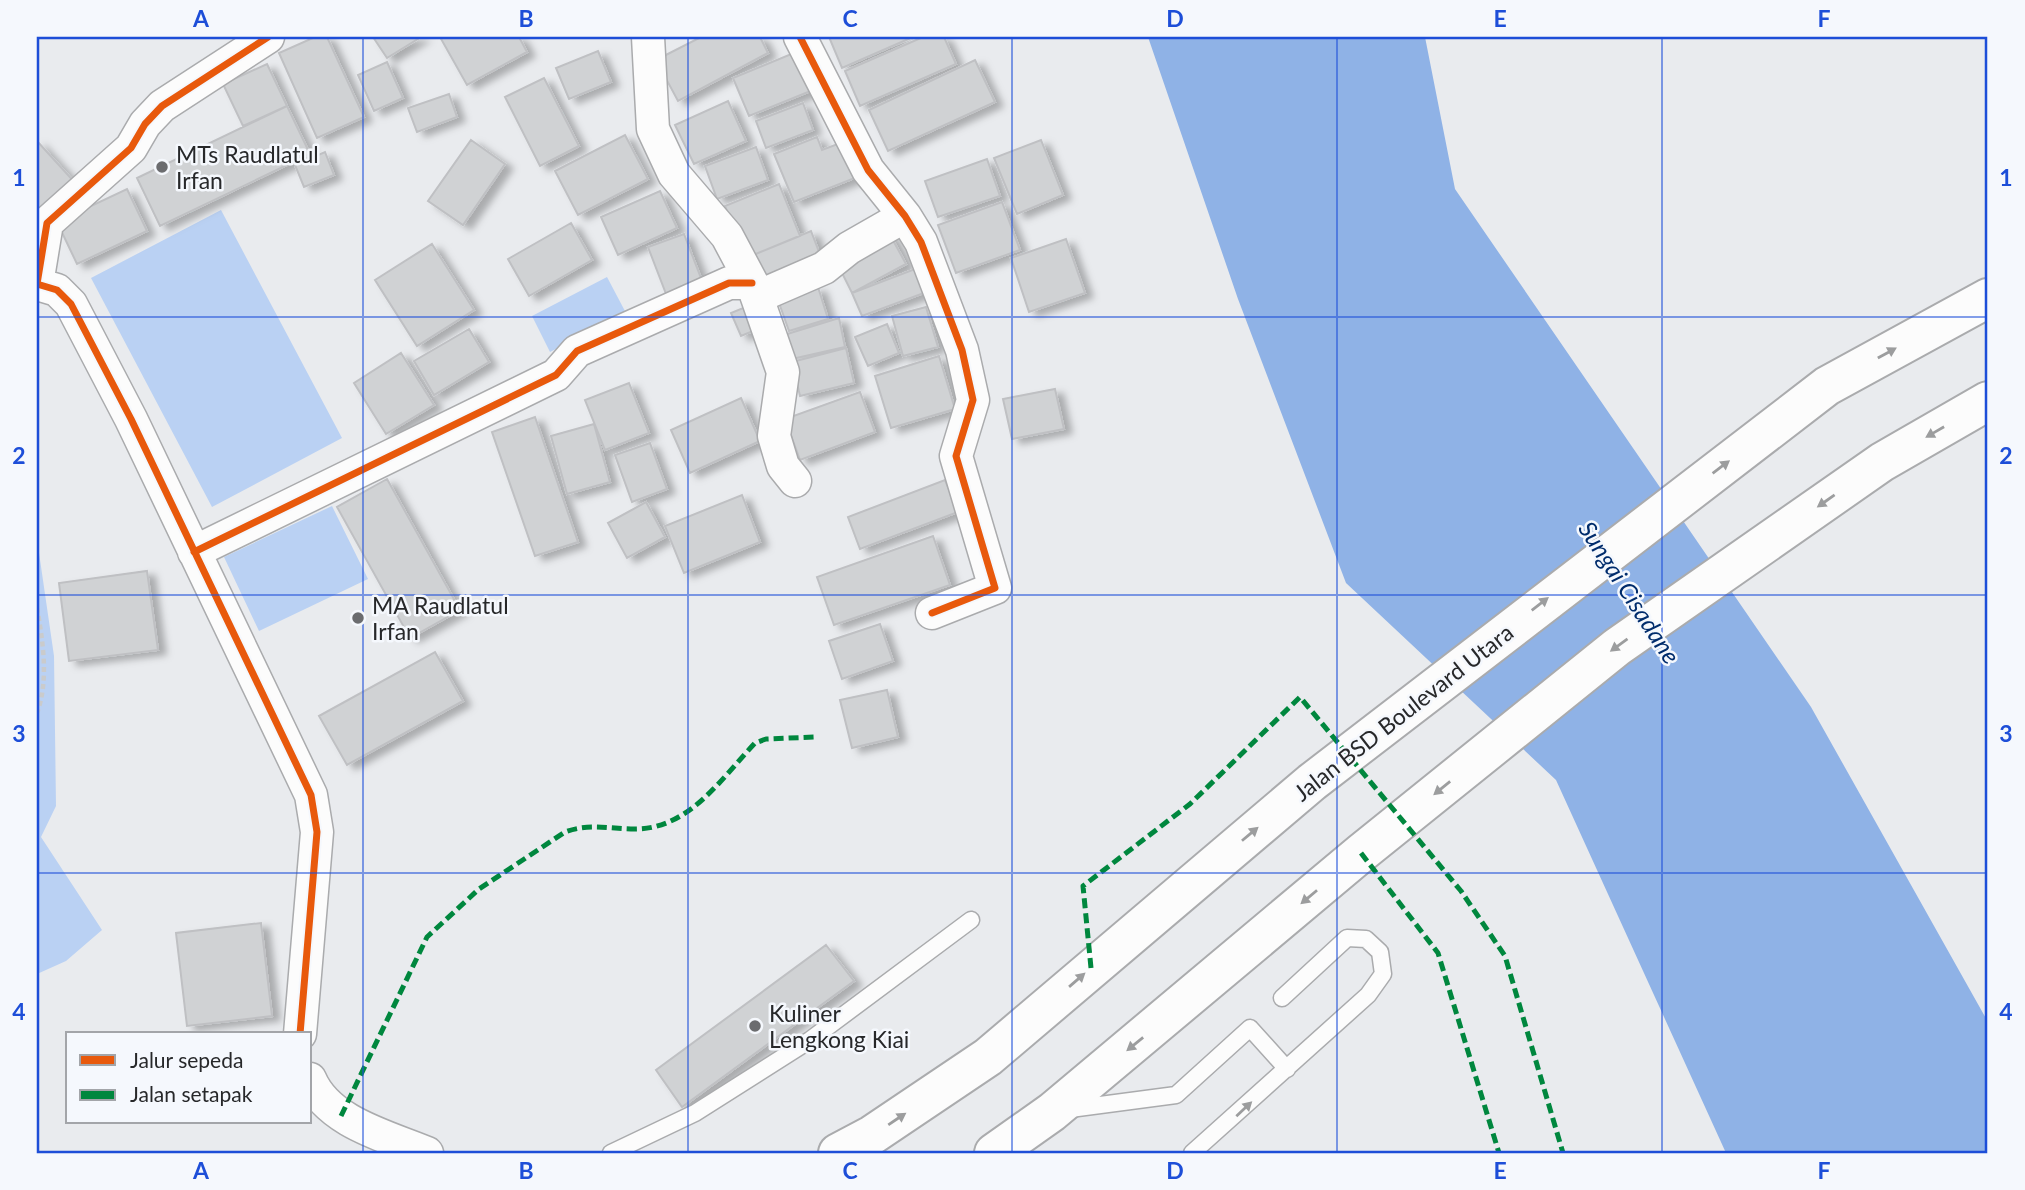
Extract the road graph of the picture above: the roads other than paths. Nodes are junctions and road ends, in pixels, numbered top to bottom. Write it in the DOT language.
graph roads {
  1 [pos="268,37"];
  2 [pos="648,37"];
  3 [pos="800,37"];
  4 [pos="905,216"];
  5 [pos="754,290"];
  6 [pos="1988,298"];
  7 [pos="1988,401"];
  8 [pos="795,481"];
  9 [pos="194,552"];
  10 [pos="932,613"];
  11 [pos="971,920"];
  12 [pos="1282,998"];
  13 [pos="300,1032"];
  14 [pos="1287,1069"];
  15 [pos="312,1084"];
  16 [pos="1052,1112"];
  17 [pos="427,1153"];
  18 [pos="611,1153"];
  19 [pos="838,1153"];
  20 [pos="994,1153"];
  21 [pos="1192,1153"];
  1 -- 9 [label="street"];
  2 -- 5 [label="street"];
  3 -- 4 [label="street"];
  4 -- 5 [label="street"];
  4 -- 10 [label="street"];
  5 -- 8 [label="street"];
  5 -- 9 [label="street"];
  19 -- 6 [label="main road, Jalan BSD Boulevard Utara, one-way"];
  7 -- 16 [label="main road, one-way"];
  9 -- 13 [label="street"];
  11 -- 18 [label="lane"];
  12 -- 14 [label="lane"];
  14 -- 16 [label="lane"];
  21 -- 14 [label="lane, one-way"];
  15 -- 17 [label="street"];
  16 -- 20 [label="main road"];
}
